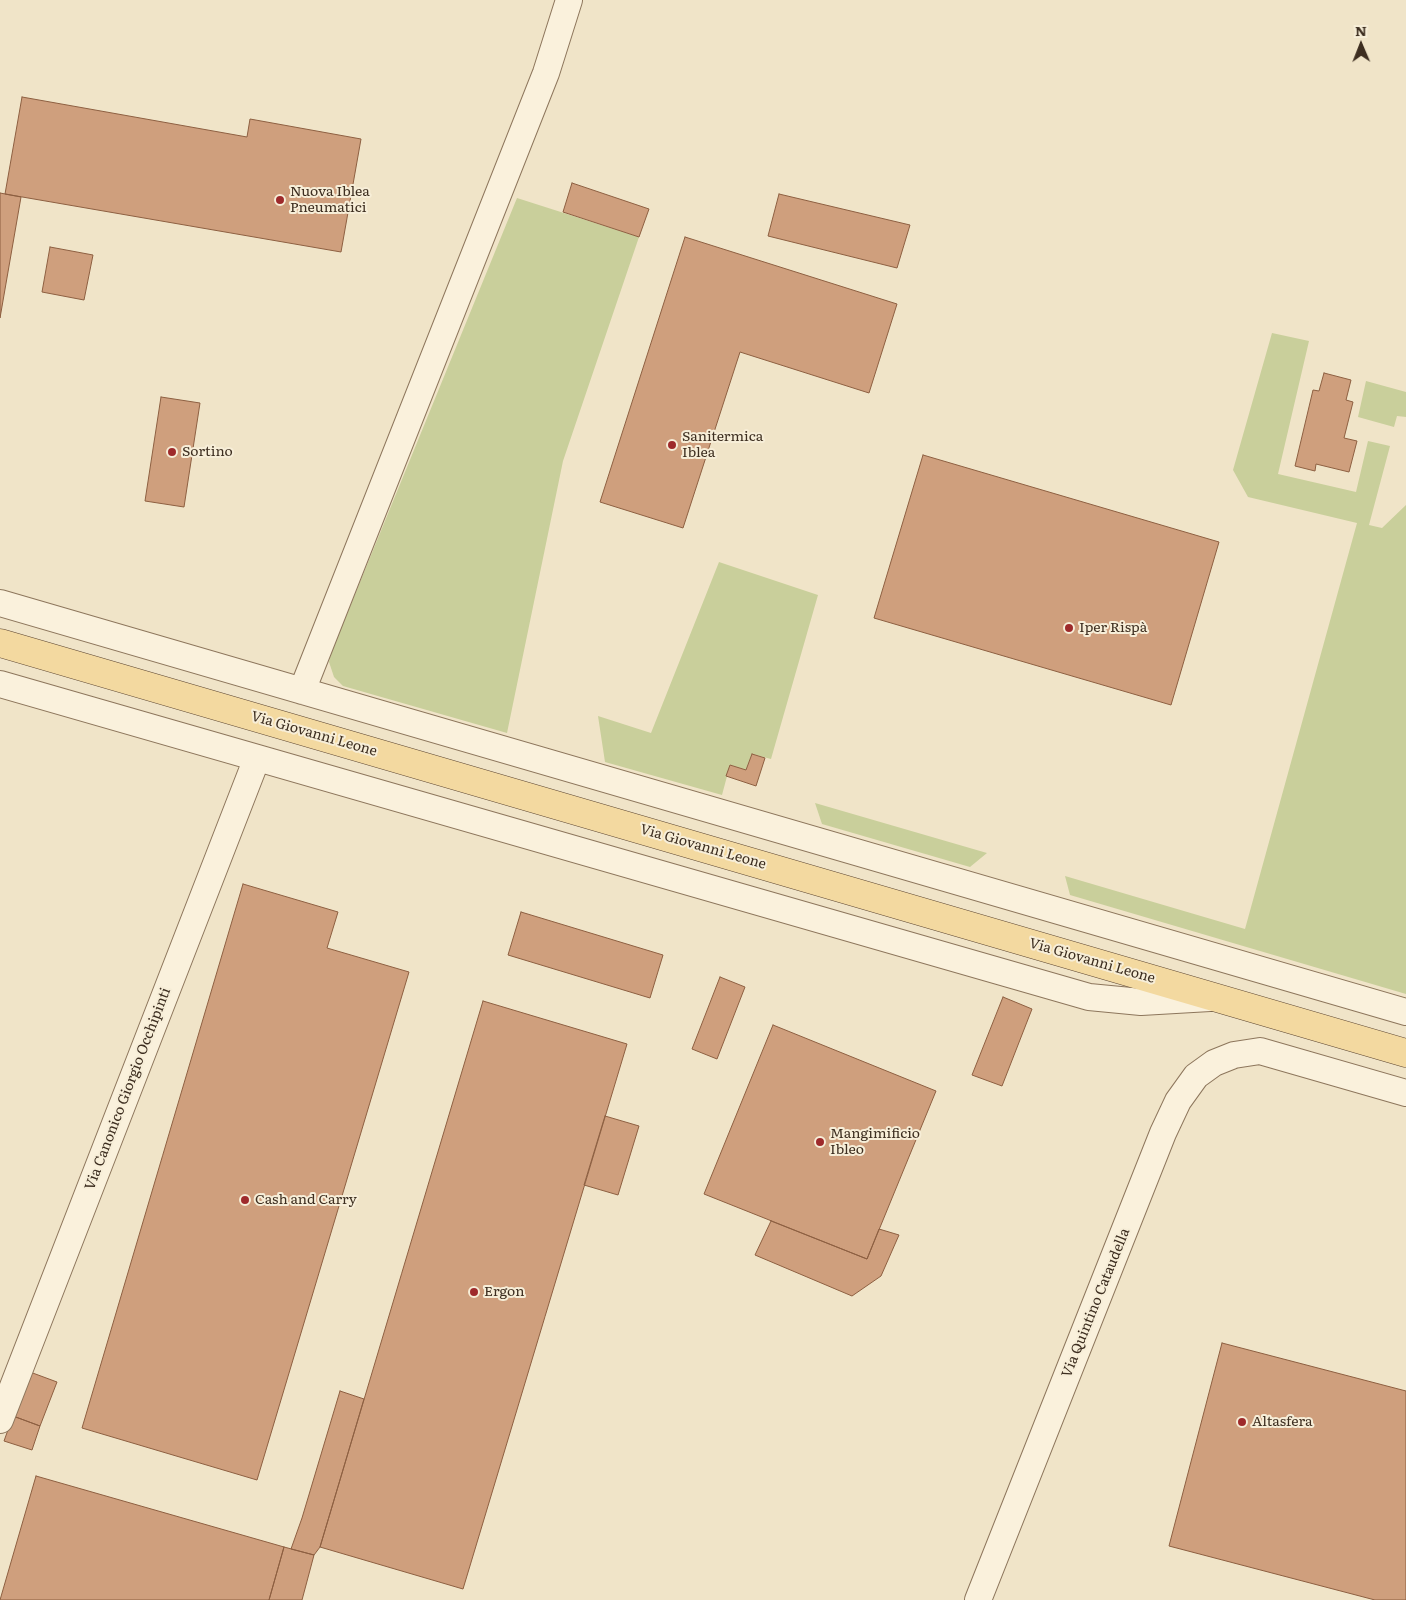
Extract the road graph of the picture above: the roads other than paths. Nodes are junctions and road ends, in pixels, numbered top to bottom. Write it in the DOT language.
graph roads {
  1 [pos="569,0"];
  2 [pos="0,603"];
  3 [pos="0,643"];
  4 [pos="0,684"];
  5 [pos="302,691"];
  6 [pos="256,758"];
  7 [pos="1218,997"];
  8 [pos="1406,1012"];
  9 [pos="1406,1053"];
  10 [pos="1406,1093"];
  11 [pos="0,1420"];
  12 [pos="978,1600"];
  1 -- 5 [label="street"];
  2 -- 5 [label="street"];
  3 -- 7 [label="main road, Via Giovanni Leone"];
  4 -- 6 [label="street"];
  5 -- 8 [label="street"];
  6 -- 7 [label="street"];
  6 -- 11 [label="street, Via Canonico Giorgio Occhipinti"];
  7 -- 9 [label="main road, Via Giovanni Leone"];
  10 -- 12 [label="street, Via Quintino Cataudella"];
}
